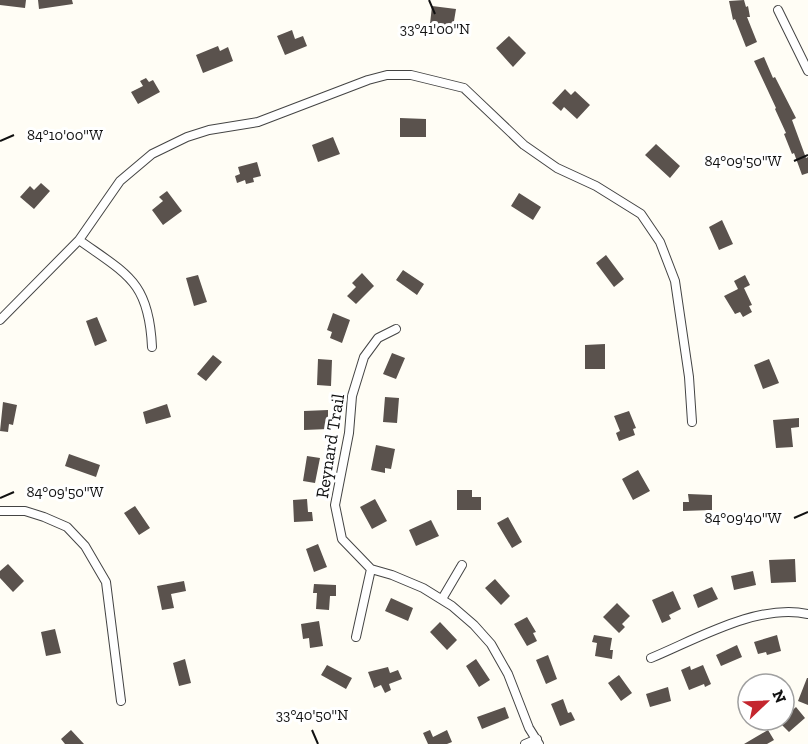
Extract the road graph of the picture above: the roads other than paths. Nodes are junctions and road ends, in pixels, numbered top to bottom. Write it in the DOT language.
graph roads {
  1 [pos="778,10"];
  2 [pos="808,71"];
  3 [pos="79,240"];
  4 [pos="0,320"];
  5 [pos="396,329"];
  6 [pos="152,347"];
  7 [pos="692,422"];
  8 [pos="0,511"];
  9 [pos="462,565"];
  10 [pos="371,569"];
  11 [pos="442,599"];
  12 [pos="808,614"];
  13 [pos="356,637"];
  14 [pos="651,658"];
  15 [pos="121,701"];
  16 [pos="538,742"];
  17 [pos="525,744"];
  1 -- 2 [label="street"];
  3 -- 4 [label="street"];
  3 -- 6 [label="street"];
  3 -- 7 [label="street"];
  5 -- 10 [label="street, Reynard Trail"];
  8 -- 15 [label="street"];
  9 -- 11 [label="street"];
  10 -- 11 [label="street, Reynard Trail"];
  10 -- 13 [label="street"];
  11 -- 16 [label="street, Reynard Trail"];
  12 -- 14 [label="street"];
  16 -- 17 [label="street"];
}
